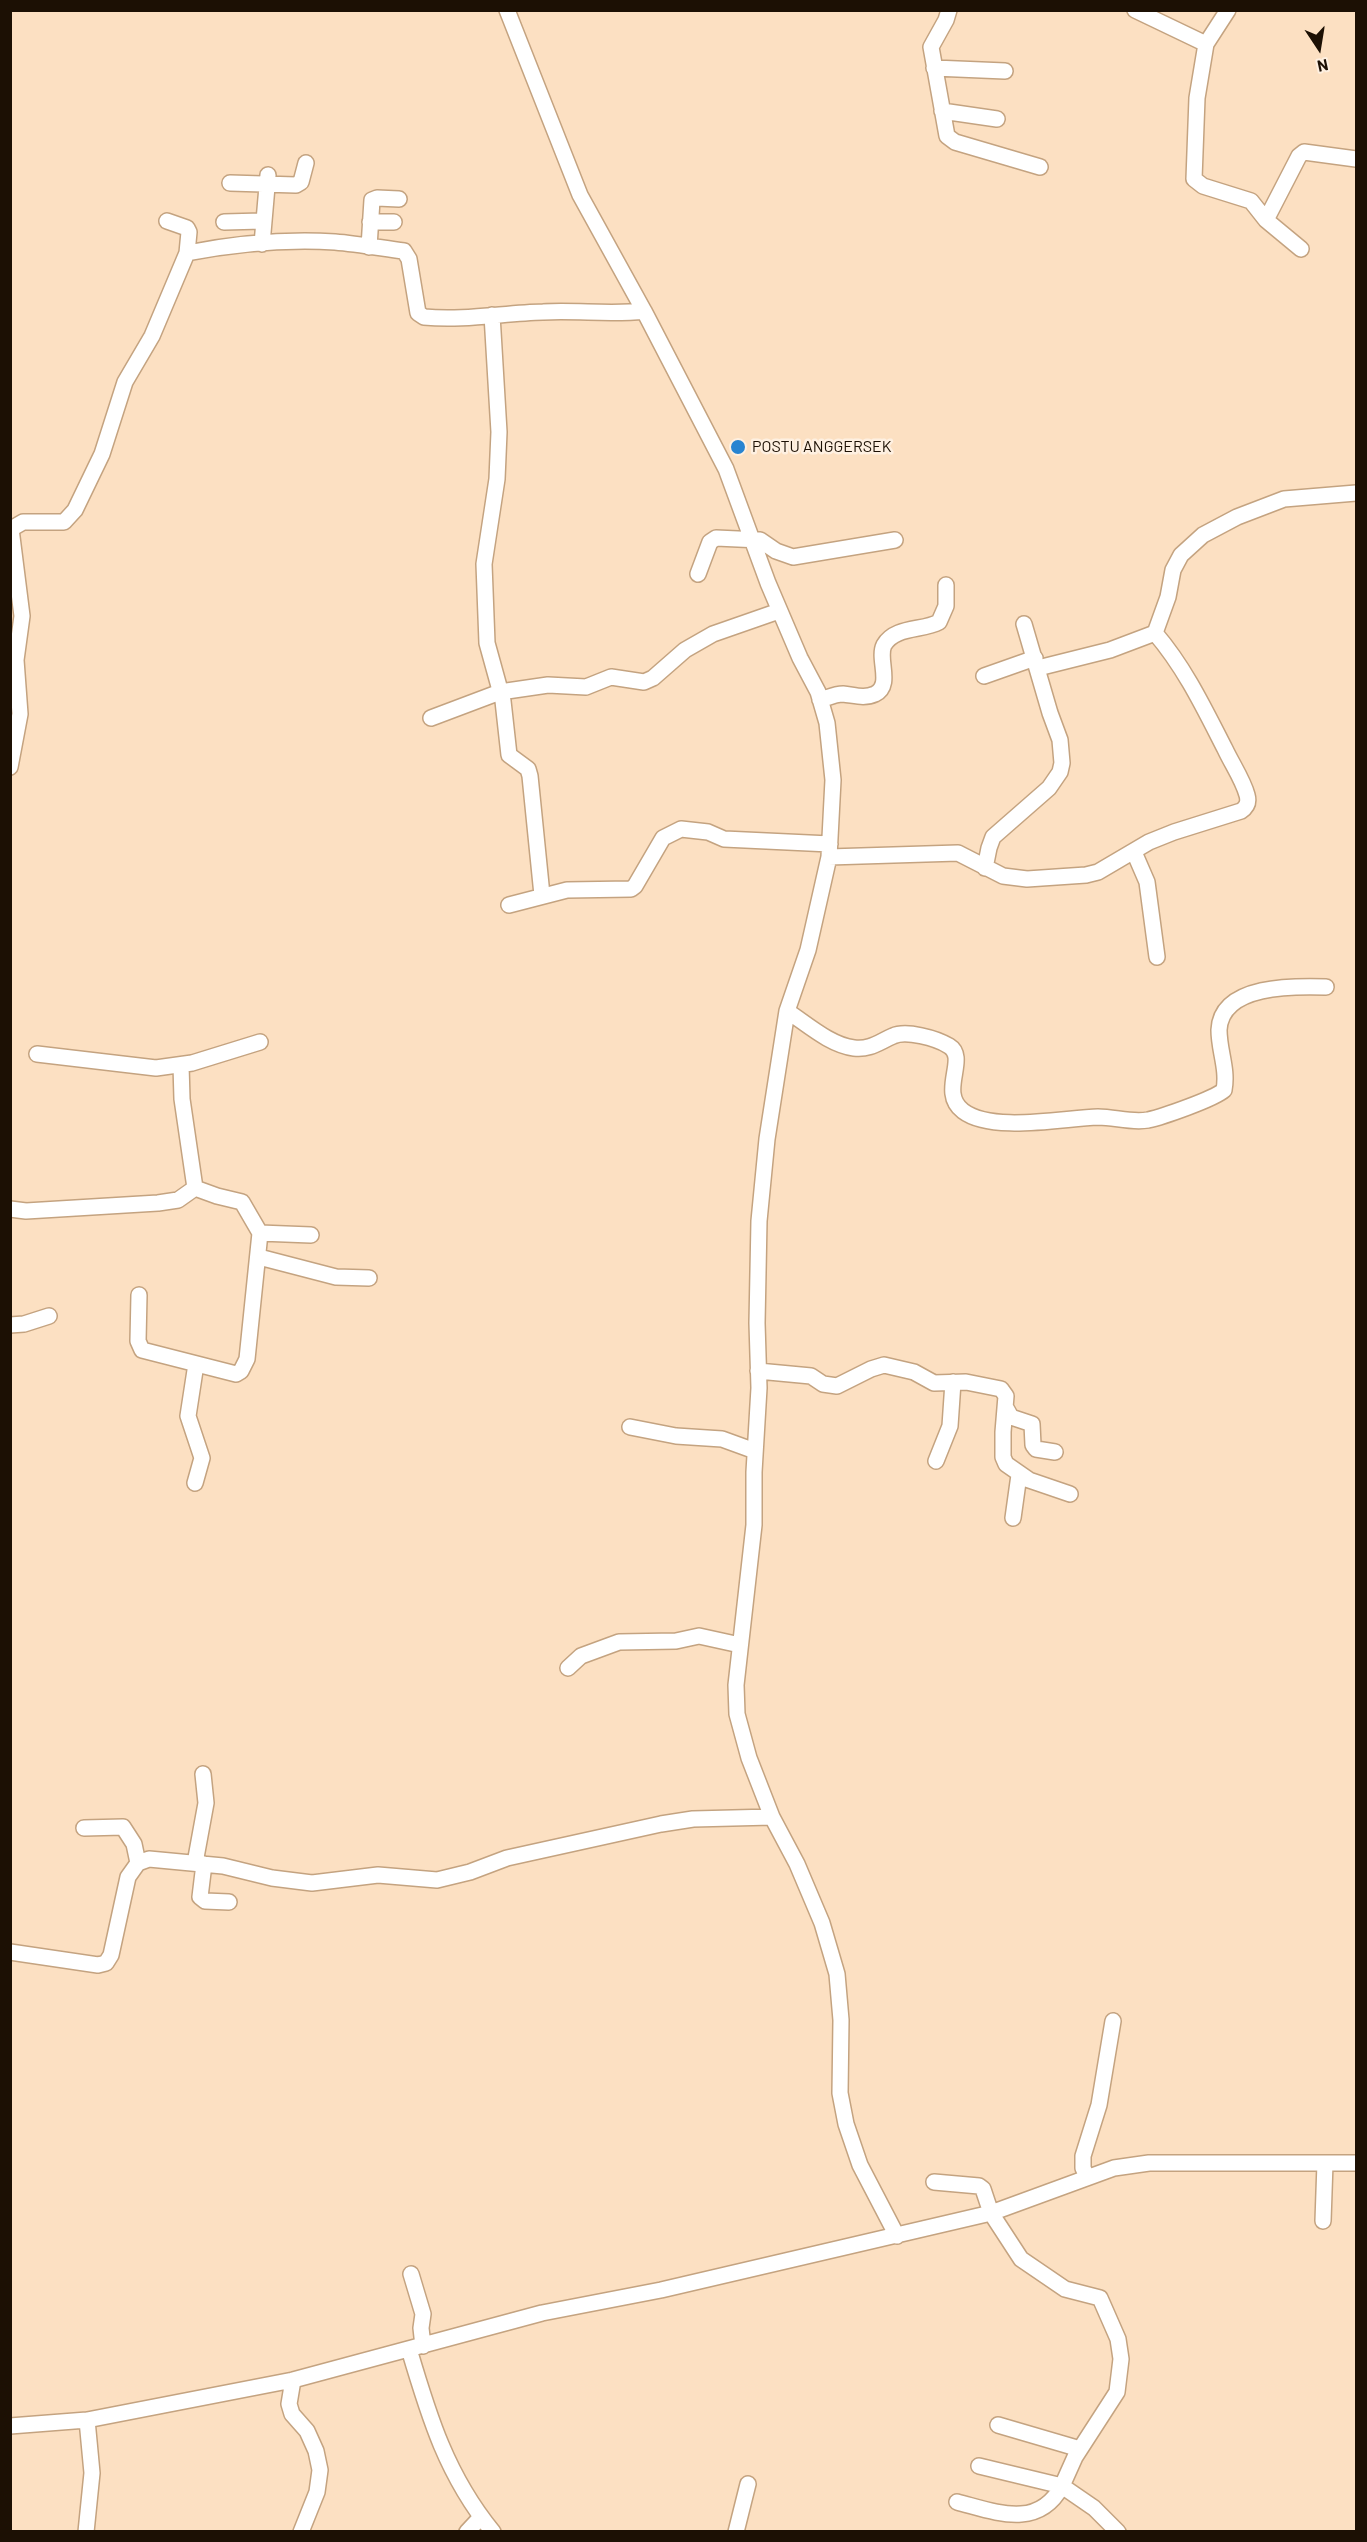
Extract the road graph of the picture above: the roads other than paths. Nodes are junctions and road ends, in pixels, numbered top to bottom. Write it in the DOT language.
graph roads {
  1 [pos="507,10"];
  2 [pos="949,10"];
  3 [pos="1134,10"];
  4 [pos="1228,10"];
  5 [pos="1206,44"];
  6 [pos="934,68"];
  7 [pos="1005,71"];
  8 [pos="942,111"];
  9 [pos="997,119"];
  10 [pos="1356,159"];
  11 [pos="306,163"];
  12 [pos="1040,167"];
  13 [pos="267,180"];
  14 [pos="230,183"];
  15 [pos="399,199"];
  16 [pos="1266,220"];
  17 [pos="167,221"];
  18 [pos="262,221"];
  19 [pos="224,222"];
  20 [pos="370,222"];
  21 [pos="394,222"];
  22 [pos="262,244"];
  23 [pos="369,246"];
  24 [pos="1301,249"];
  25 [pos="187,253"];
  26 [pos="644,311"];
  27 [pos="492,315"];
  28 [pos="1356,493"];
  29 [pos="11,529"];
  30 [pos="751,539"];
  31 [pos="895,540"];
  32 [pos="14,574"];
  33 [pos="698,574"];
  34 [pos="946,585"];
  35 [pos="779,611"];
  36 [pos="1024,624"];
  37 [pos="1155,633"];
  38 [pos="1037,663"];
  39 [pos="984,676"];
  40 [pos="500,692"];
  41 [pos="15,695"];
  42 [pos="820,700"];
  43 [pos="431,718"];
  44 [pos="10,767"];
  45 [pos="829,851"];
  46 [pos="1134,852"];
  47 [pos="986,868"];
  48 [pos="542,895"];
  49 [pos="508,905"];
  50 [pos="1157,957"];
  51 [pos="1326,987"];
  52 [pos="787,1011"];
  53 [pos="260,1042"];
  54 [pos="37,1054"];
  55 [pos="181,1065"];
  56 [pos="195,1188"];
  57 [pos="10,1209"];
  58 [pos="260,1233"];
  59 [pos="311,1235"];
  60 [pos="259,1257"];
  61 [pos="369,1278"];
  62 [pos="139,1295"];
  63 [pos="49,1316"];
  64 [pos="10,1325"];
  65 [pos="196,1364"];
  66 [pos="758,1371"];
  67 [pos="953,1382"];
  68 [pos="1006,1408"];
  69 [pos="630,1427"];
  70 [pos="755,1450"];
  71 [pos="1055,1452"];
  72 [pos="936,1461"];
  73 [pos="1019,1474"];
  74 [pos="195,1483"];
  75 [pos="1070,1494"];
  76 [pos="1013,1518"];
  77 [pos="740,1646"];
  78 [pos="568,1668"];
  79 [pos="203,1774"];
  80 [pos="772,1816"];
  81 [pos="84,1828"];
  82 [pos="138,1863"];
  83 [pos="199,1863"];
  84 [pos="229,1902"];
  85 [pos="10,1952"];
  86 [pos="1113,2022"];
  87 [pos="1325,2163"];
  88 [pos="1356,2163"];
  89 [pos="1087,2176"];
  90 [pos="934,2182"];
  91 [pos="991,2213"];
  92 [pos="1323,2222"];
  93 [pos="897,2236"];
  94 [pos="411,2274"];
  95 [pos="416,2348"];
  96 [pos="293,2380"];
  97 [pos="87,2420"];
  98 [pos="998,2425"];
  99 [pos="10,2426"];
  100 [pos="1080,2450"];
  101 [pos="978,2466"];
  102 [pos="748,2484"];
  103 [pos="1062,2486"];
  104 [pos="957,2502"];
  105 [pos="481,2517"];
  106 [pos="86,2532"];
  107 [pos="301,2532"];
  108 [pos="467,2532"];
  109 [pos="493,2532"];
  110 [pos="736,2532"];
  111 [pos="1118,2532"];
  1 -- 26 [label="street"];
  2 -- 6 [label="street"];
  3 -- 5 [label="street"];
  4 -- 5 [label="street"];
  5 -- 16 [label="street"];
  6 -- 7 [label="street"];
  6 -- 8 [label="street"];
  8 -- 9 [label="street"];
  8 -- 12 [label="street"];
  10 -- 16 [label="street"];
  11 -- 13 [label="street"];
  13 -- 14 [label="street"];
  13 -- 18 [label="street"];
  15 -- 20 [label="street"];
  16 -- 24 [label="street"];
  17 -- 25 [label="street"];
  18 -- 19 [label="street"];
  18 -- 22 [label="street"];
  20 -- 21 [label="street"];
  20 -- 23 [label="street"];
  22 -- 23 [label="street"];
  22 -- 25 [label="street"];
  23 -- 27 [label="street"];
  25 -- 29 [label="street"];
  26 -- 27 [label="street"];
  26 -- 30 [label="street"];
  27 -- 40 [label="street"];
  28 -- 37 [label="street"];
  29 -- 32 [label="street"];
  30 -- 31 [label="street"];
  30 -- 33 [label="street"];
  30 -- 35 [label="street"];
  32 -- 41 [label="street"];
  34 -- 42 [label="street"];
  35 -- 40 [label="street"];
  35 -- 42 [label="street"];
  36 -- 38 [label="street"];
  37 -- 38 [label="street"];
  37 -- 46 [label="street"];
  38 -- 39 [label="street"];
  38 -- 47 [label="street"];
  40 -- 43 [label="street"];
  40 -- 48 [label="street"];
  41 -- 44 [label="street"];
  42 -- 45 [label="street"];
  45 -- 47 [label="street"];
  45 -- 48 [label="street"];
  45 -- 52 [label="street"];
  46 -- 47 [label="street"];
  46 -- 50 [label="street"];
  48 -- 49 [label="street"];
  51 -- 52 [label="street"];
  52 -- 66 [label="street"];
  53 -- 55 [label="street"];
  54 -- 55 [label="street"];
  55 -- 56 [label="street"];
  56 -- 57 [label="street"];
  56 -- 58 [label="street"];
  58 -- 59 [label="street"];
  58 -- 60 [label="street"];
  60 -- 61 [label="street"];
  60 -- 65 [label="street"];
  62 -- 65 [label="street"];
  63 -- 64 [label="street"];
  65 -- 74 [label="street"];
  66 -- 67 [label="street"];
  66 -- 70 [label="street"];
  67 -- 68 [label="street"];
  67 -- 72 [label="street"];
  68 -- 71 [label="street"];
  68 -- 73 [label="street"];
  69 -- 70 [label="street"];
  70 -- 77 [label="street"];
  73 -- 75 [label="street"];
  73 -- 76 [label="street"];
  77 -- 78 [label="street"];
  77 -- 80 [label="street"];
  79 -- 83 [label="street"];
  80 -- 83 [label="street"];
  80 -- 93 [label="street"];
  81 -- 82 [label="street"];
  82 -- 83 [label="street"];
  82 -- 85 [label="street"];
  83 -- 84 [label="street"];
  86 -- 89 [label="street"];
  87 -- 88 [label="street"];
  87 -- 89 [label="street"];
  87 -- 92 [label="street"];
  89 -- 91 [label="street"];
  90 -- 91 [label="street"];
  91 -- 93 [label="street"];
  91 -- 100 [label="street"];
  93 -- 95 [label="street"];
  94 -- 95 [label="street"];
  95 -- 96 [label="street"];
  95 -- 105 [label="street"];
  96 -- 97 [label="street"];
  96 -- 107 [label="street"];
  97 -- 99 [label="street"];
  97 -- 106 [label="street"];
  98 -- 100 [label="street"];
  100 -- 103 [label="street"];
  101 -- 103 [label="street"];
  102 -- 110 [label="street"];
  103 -- 104 [label="street"];
  103 -- 111 [label="street"];
  105 -- 108 [label="street"];
  105 -- 109 [label="street"];
}
